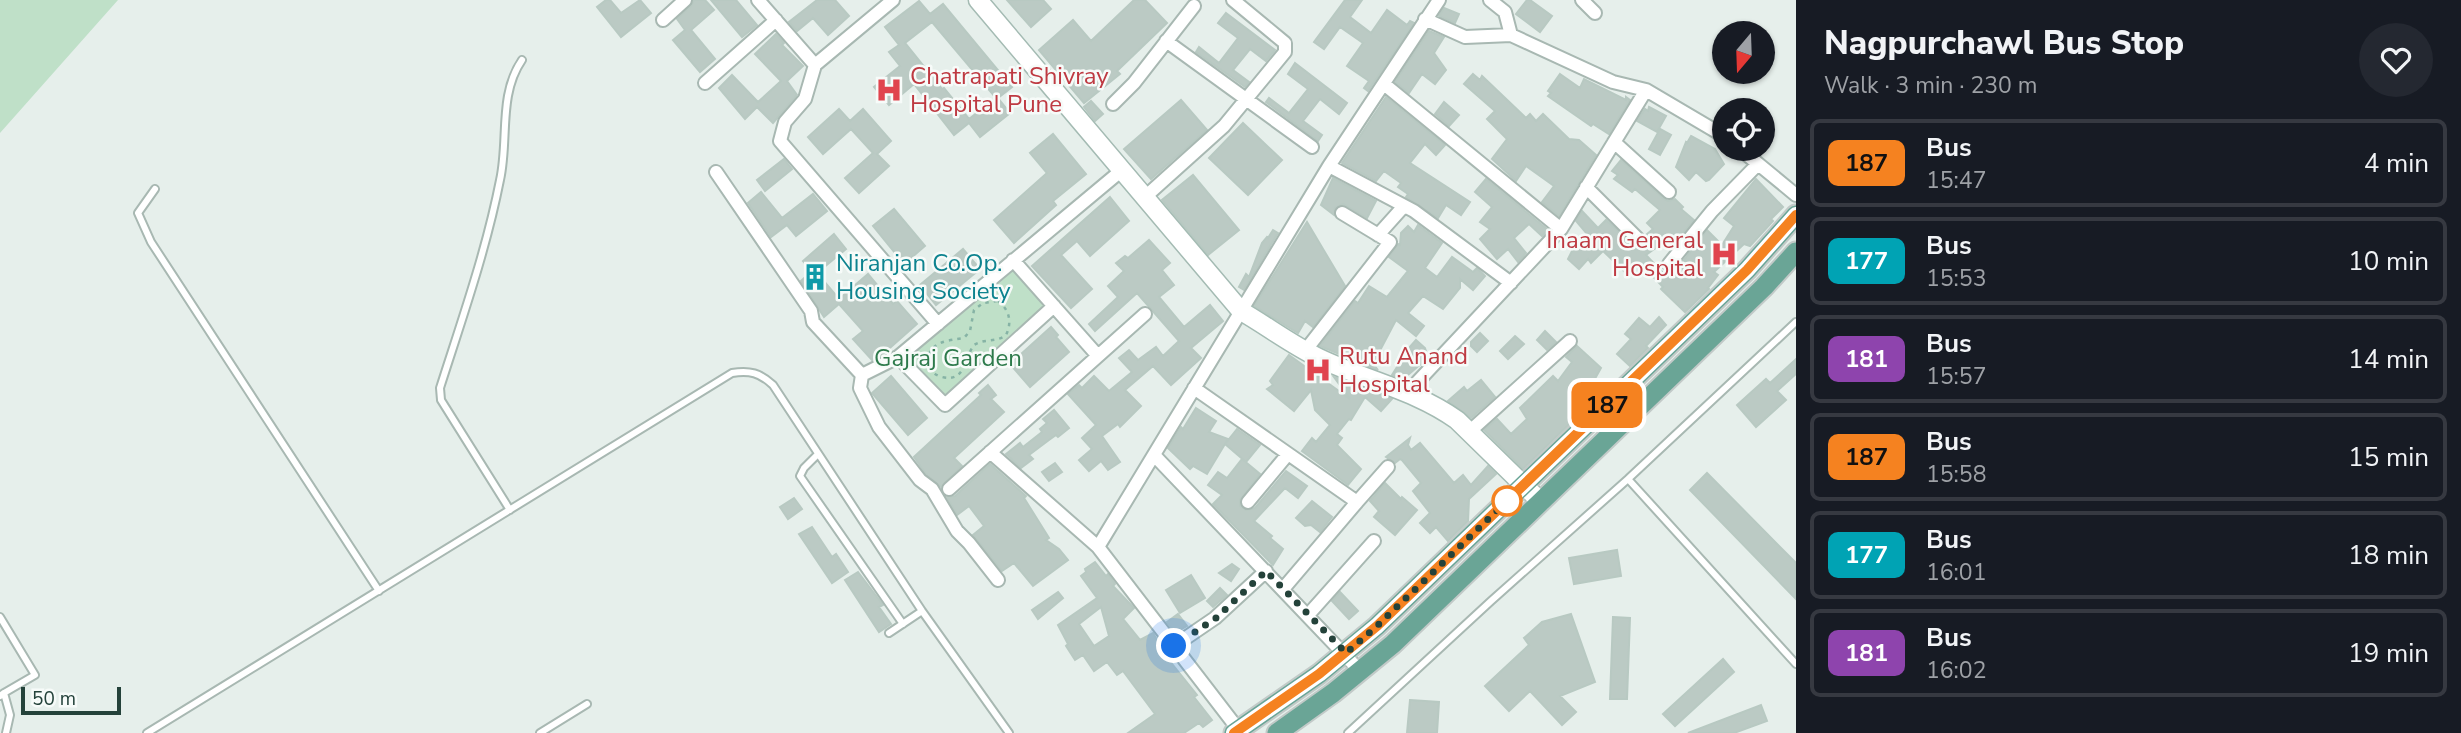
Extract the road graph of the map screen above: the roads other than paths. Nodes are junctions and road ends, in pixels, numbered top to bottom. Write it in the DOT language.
graph roads {
  1 [pos="685,0"];
  2 [pos="758,0"];
  3 [pos="893,0"];
  4 [pos="1233,0"];
  5 [pos="1439,0"];
  6 [pos="1490,0"];
  7 [pos="1581,0"];
  8 [pos="980,1"];
  9 [pos="1193,2"];
  10 [pos="1595,13"];
  11 [pos="1426,19"];
  12 [pos="663,20"];
  13 [pos="776,20"];
  14 [pos="1511,36"];
  15 [pos="1166,41"];
  16 [pos="522,60"];
  17 [pos="815,65"];
  18 [pos="705,83"];
  19 [pos="1384,84"];
  20 [pos="1646,90"];
  21 [pos="1246,100"];
  22 [pos="1113,104"];
  23 [pos="1712,129"];
  24 [pos="1614,142"];
  25 [pos="1311,147"];
  26 [pos="1755,161"];
  27 [pos="1759,164"];
  28 [pos="1329,166"];
  29 [pos="1122,170"];
  30 [pos="716,172"];
  31 [pos="1586,187"];
  32 [pos="155,189"];
  33 [pos="1669,192"];
  34 [pos="1796,195"];
  35 [pos="1145,197"];
  36 [pos="1404,206"];
  37 [pos="1342,212"];
  38 [pos="1796,215"];
  39 [pos="1561,229"];
  40 [pos="1378,235"];
  41 [pos="1638,239"];
  42 [pos="1796,252"];
  43 [pos="1013,260"];
  44 [pos="1669,264"];
  45 [pos="1511,283"];
  46 [pos="1054,306"];
  47 [pos="1241,311"];
  48 [pos="1145,314"];
  49 [pos="1796,322"];
  50 [pos="938,324"];
  51 [pos="1570,341"];
  52 [pos="1305,351"];
  53 [pos="1098,356"];
  54 [pos="898,357"];
  55 [pos="863,375"];
  56 [pos="1194,388"];
  57 [pos="1408,392"];
  58 [pos="1469,432"];
  59 [pos="990,452"];
  60 [pos="818,454"];
  61 [pos="1288,454"];
  62 [pos="1154,455"];
  63 [pos="1388,467"];
  64 [pos="1628,479"];
  65 [pos="1524,485"];
  66 [pos="949,489"];
  67 [pos="1248,502"];
  68 [pos="1357,502"];
  69 [pos="1541,502"];
  70 [pos="510,510"];
  71 [pos="1374,541"];
  72 [pos="1098,547"];
  73 [pos="1266,571"];
  74 [pos="998,580"];
  75 [pos="1283,589"];
  76 [pos="379,591"];
  77 [pos="922,611"];
  78 [pos="1308,615"];
  79 [pos="0,617"];
  80 [pos="903,624"];
  81 [pos="889,633"];
  82 [pos="1174,646"];
  83 [pos="1346,653"];
  84 [pos="1796,664"];
  85 [pos="1361,671"];
  86 [pos="2,694"];
  87 [pos="587,704"];
  88 [pos="9,732"];
  89 [pos="1238,732"];
  90 [pos="147,733"];
  91 [pos="540,733"];
  92 [pos="1009,733"];
  93 [pos="1277,733"];
  94 [pos="1349,733"];
  1 -- 12 [label="street"];
  2 -- 13 [label="street"];
  3 -- 17 [label="street"];
  4 -- 21 [label="street"];
  5 -- 11 [label="street"];
  6 -- 14 [label="street"];
  7 -- 10 [label="street"];
  8 -- 29 [label="street"];
  9 -- 15 [label="street"];
  11 -- 14 [label="street"];
  11 -- 19 [label="street"];
  13 -- 17 [label="street"];
  13 -- 18 [label="street"];
  14 -- 20 [label="street"];
  15 -- 21 [label="street"];
  15 -- 22 [label="street"];
  16 -- 70 [label="lane"];
  17 -- 50 [label="street"];
  19 -- 28 [label="street"];
  19 -- 39 [label="street"];
  20 -- 23 [label="street"];
  20 -- 24 [label="street"];
  21 -- 25 [label="street"];
  21 -- 35 [label="street"];
  24 -- 31 [label="street"];
  24 -- 33 [label="street"];
  26 -- 27 [label="street"];
  27 -- 34 [label="street"];
  27 -- 44 [label="street"];
  28 -- 36 [label="street"];
  28 -- 47 [label="street"];
  29 -- 35 [label="street"];
  29 -- 43 [label="street"];
  30 -- 55 [label="street"];
  31 -- 39 [label="street"];
  31 -- 41 [label="street"];
  32 -- 76 [label="lane"];
  35 -- 47 [label="street"];
  36 -- 40 [label="street"];
  36 -- 45 [label="street"];
  37 -- 40 [label="street"];
  38 -- 65 [label="main road"];
  39 -- 45 [label="street"];
  40 -- 52 [label="street"];
  42 -- 69 [label="main road"];
  43 -- 46 [label="street"];
  43 -- 50 [label="street"];
  45 -- 57 [label="street"];
  46 -- 53 [label="street"];
  46 -- 54 [label="street"];
  47 -- 52 [label="street"];
  47 -- 56 [label="street"];
  48 -- 53 [label="street"];
  49 -- 64 [label="lane"];
  50 -- 54 [label="street"];
  51 -- 58 [label="street"];
  52 -- 57 [label="street"];
  53 -- 59 [label="street"];
  54 -- 55 [label="street"];
  55 -- 74 [label="street"];
  56 -- 61 [label="street"];
  56 -- 62 [label="street"];
  57 -- 58 [label="street"];
  58 -- 65 [label="street"];
  59 -- 66 [label="street"];
  59 -- 72 [label="street"];
  60 -- 70 [label="lane"];
  60 -- 77 [label="lane"];
  60 -- 80 [label="lane"];
  61 -- 67 [label="street"];
  61 -- 68 [label="street"];
  62 -- 72 [label="street"];
  62 -- 73 [label="street"];
  63 -- 68 [label="street"];
  64 -- 84 [label="lane"];
  64 -- 94 [label="lane"];
  65 -- 69 [label="street"];
  65 -- 83 [label="main road"];
  68 -- 75 [label="street"];
  69 -- 85 [label="main road"];
  70 -- 76 [label="lane"];
  71 -- 78 [label="street"];
  72 -- 82 [label="street"];
  73 -- 75 [label="street"];
  73 -- 82 [label="street"];
  75 -- 78 [label="street"];
  76 -- 90 [label="lane"];
  77 -- 80 [label="lane"];
  77 -- 92 [label="lane"];
  78 -- 83 [label="street"];
  79 -- 86 [label="lane"];
  80 -- 81 [label="lane"];
  82 -- 89 [label="street"];
  83 -- 85 [label="street"];
  83 -- 89 [label="main road"];
  85 -- 93 [label="main road"];
  86 -- 88 [label="lane"];
  87 -- 91 [label="lane"];
}
